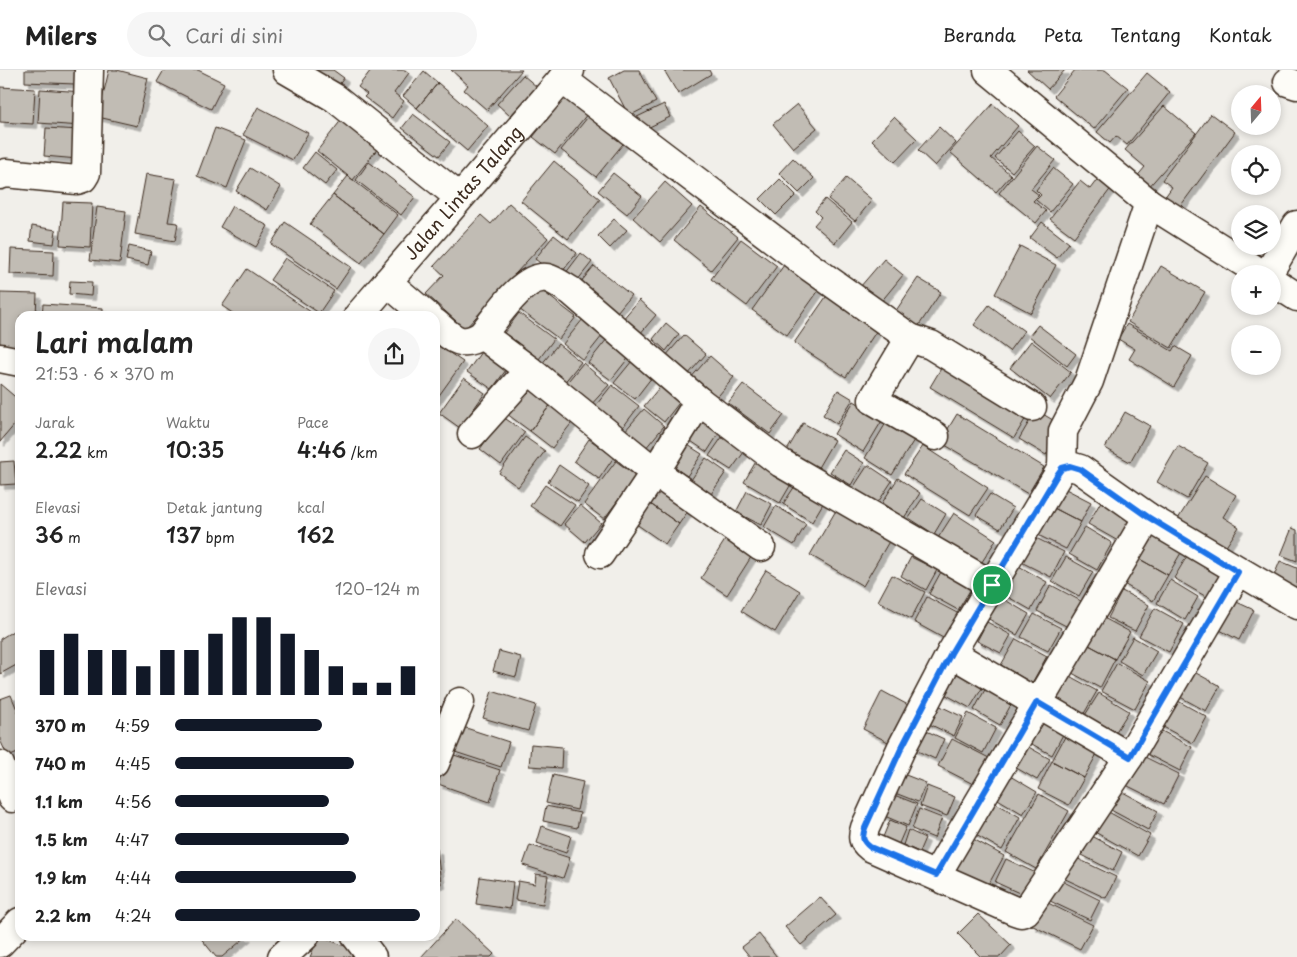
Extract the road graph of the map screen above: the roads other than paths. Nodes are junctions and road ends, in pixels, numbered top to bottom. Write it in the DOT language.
graph roads {
  1 [pos="89,70"];
  2 [pos="287,70"];
  3 [pos="994,72"];
  4 [pos="558,76"];
  5 [pos="0,175"];
  6 [pos="459,197"];
  7 [pos="1149,203"];
  8 [pos="1297,225"];
  9 [pos="1248,265"];
  10 [pos="1273,265"];
  11 [pos="387,282"];
  12 [pos="1281,287"];
  13 [pos="1297,297"];
  14 [pos="362,311"];
  15 [pos="421,311"];
  16 [pos="440,327"];
  17 [pos="482,335"];
  18 [pos="910,338"];
  19 [pos="0,358"];
  20 [pos="15,361"];
  21 [pos="529,370"];
  22 [pos="699,401"];
  23 [pos="1032,407"];
  24 [pos="472,434"];
  25 [pos="935,436"];
  26 [pos="1062,468"];
  27 [pos="655,472"];
  28 [pos="1148,517"];
  29 [pos="762,547"];
  30 [pos="600,554"];
  31 [pos="1238,572"];
  32 [pos="992,585"];
  33 [pos="1297,605"];
  34 [pos="951,653"];
  35 [pos="460,702"];
  36 [pos="1037,702"];
  37 [pos="440,751"];
  38 [pos="1130,757"];
  39 [pos="0,765"];
  40 [pos="11,799"];
  41 [pos="936,875"];
  42 [pos="15,927"];
  43 [pos="300,941"];
  44 [pos="360,941"];
  45 [pos="0,943"];
  46 [pos="282,957"];
  47 [pos="372,957"];
  1 -- 5 [label="street"];
  2 -- 6 [label="street"];
  3 -- 7 [label="street"];
  4 -- 6 [label="street, Jalan Lintas Talang"];
  4 -- 18 [label="street"];
  6 -- 11 [label="street, Jalan Lintas Talang"];
  7 -- 9 [label="street"];
  7 -- 26 [label="street"];
  8 -- 10 [label="street"];
  11 -- 14 [label="street, Jalan Lintas Talang"];
  11 -- 15 [label="street"];
  12 -- 13 [label="street"];
  16 -- 17 [label="street"];
  17 -- 21 [label="street"];
  17 -- 22 [label="street"];
  18 -- 23 [label="street"];
  18 -- 25 [label="street"];
  19 -- 20 [label="street"];
  21 -- 24 [label="street"];
  21 -- 27 [label="street"];
  22 -- 27 [label="street"];
  22 -- 32 [label="street"];
  26 -- 28 [label="street"];
  26 -- 32 [label="street"];
  27 -- 29 [label="street"];
  27 -- 30 [label="street"];
  28 -- 31 [label="street"];
  28 -- 36 [label="street"];
  31 -- 33 [label="street"];
  31 -- 38 [label="street"];
  32 -- 34 [label="street"];
  34 -- 36 [label="street"];
  34 -- 41 [label="street"];
  35 -- 37 [label="street"];
  36 -- 38 [label="street"];
  36 -- 41 [label="street"];
  38 -- 41 [label="street"];
  39 -- 40 [label="street"];
  42 -- 45 [label="street"];
  43 -- 46 [label="street"];
  44 -- 47 [label="street"];
}
